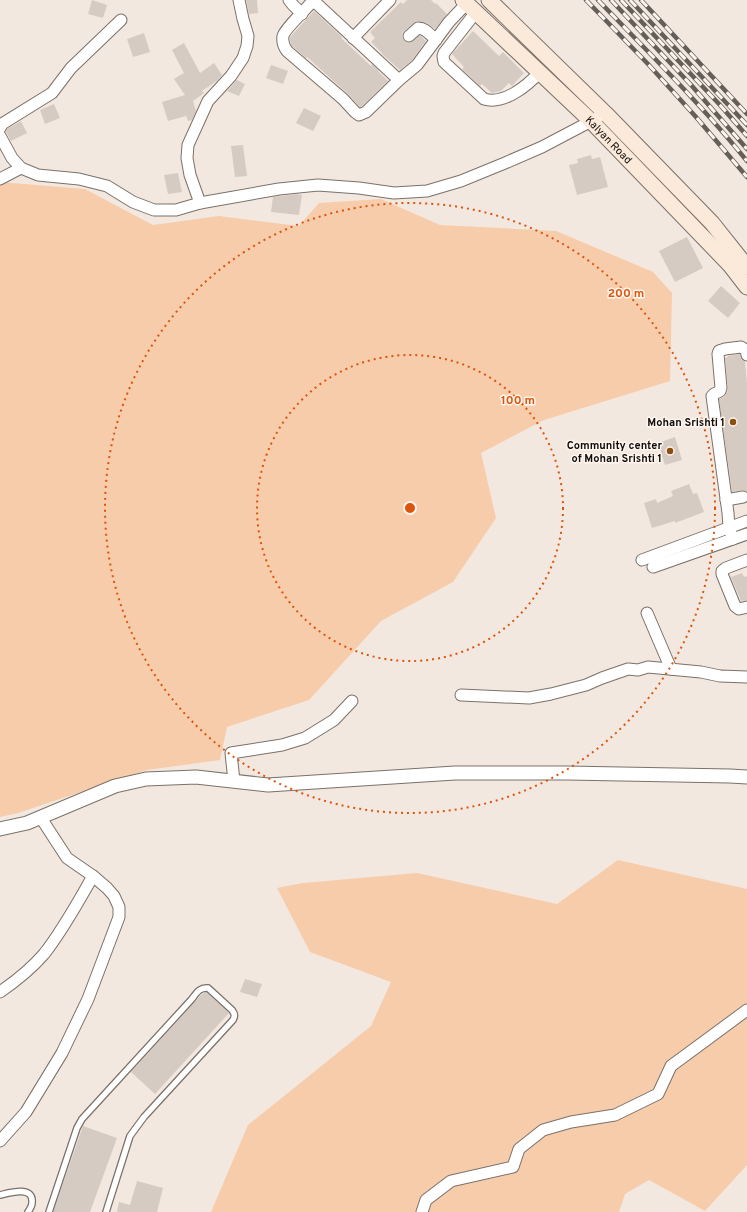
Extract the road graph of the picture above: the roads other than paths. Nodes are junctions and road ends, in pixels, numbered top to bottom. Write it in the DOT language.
graph roads {
  1 [pos="239,0"];
  2 [pos="290,0"];
  3 [pos="390,0"];
  4 [pos="489,0"];
  5 [pos="469,5"];
  6 [pos="302,14"];
  7 [pos="121,20"];
  8 [pos="409,36"];
  9 [pos="353,38"];
  10 [pos="436,40"];
  11 [pos="540,72"];
  12 [pos="399,80"];
  13 [pos="606,114"];
  14 [pos="591,121"];
  15 [pos="0,128"];
  16 [pos="0,136"];
  17 [pos="21,168"];
  18 [pos="0,179"];
  19 [pos="200,203"];
  20 [pos="747,266"];
  21 [pos="747,287"];
  22 [pos="747,355"];
  23 [pos="743,498"];
  24 [pos="726,500"];
  25 [pos="747,521"];
  26 [pos="729,528"];
  27 [pos="747,536"];
  28 [pos="733,539"];
  29 [pos="642,560"];
  30 [pos="747,560"];
  31 [pos="654,567"];
  32 [pos="747,567"];
  33 [pos="723,576"];
  34 [pos="747,607"];
  35 [pos="647,613"];
  36 [pos="671,668"];
  37 [pos="747,677"];
  38 [pos="461,695"];
  39 [pos="352,701"];
  40 [pos="747,777"];
  41 [pos="234,781"];
  42 [pos="41,818"];
  43 [pos="0,829"];
  44 [pos="93,876"];
  45 [pos="0,992"];
  46 [pos="747,1010"];
  47 [pos="0,1141"];
  48 [pos="0,1195"];
  49 [pos="28,1212"];
  50 [pos="49,1212"];
  51 [pos="106,1212"];
  52 [pos="422,1212"];
  1 -- 19 [label="street"];
  2 -- 6 [label="street"];
  3 -- 9 [label="street"];
  4 -- 13 [label="main road, Kalyan Road"];
  5 -- 10 [label="street"];
  5 -- 11 [label="main road, Kalyan Road"];
  5 -- 11 [label="street"];
  6 -- 9 [label="street"];
  6 -- 12 [label="street"];
  7 -- 15 [label="street"];
  8 -- 10 [label="street"];
  9 -- 12 [label="street"];
  10 -- 12 [label="street"];
  11 -- 14 [label="main road, Kalyan Road"];
  13 -- 14 [label="street"];
  13 -- 20 [label="main road, Kalyan Road"];
  14 -- 19 [label="street"];
  14 -- 21 [label="main road, Kalyan Road"];
  16 -- 17 [label="street"];
  17 -- 18 [label="street"];
  17 -- 19 [label="street"];
  22 -- 24 [label="street"];
  23 -- 24 [label="street"];
  24 -- 26 [label="street"];
  25 -- 26 [label="street"];
  26 -- 28 [label="street"];
  26 -- 29 [label="street"];
  27 -- 28 [label="street"];
  28 -- 31 [label="street"];
  30 -- 33 [label="street"];
  32 -- 33 [label="street"];
  33 -- 34 [label="street"];
  35 -- 36 [label="street"];
  36 -- 37 [label="street"];
  36 -- 38 [label="street"];
  39 -- 41 [label="street"];
  40 -- 41 [label="street"];
  41 -- 42 [label="street"];
  42 -- 43 [label="street"];
  42 -- 44 [label="street"];
  44 -- 45 [label="street"];
  44 -- 47 [label="street"];
  46 -- 52 [label="street"];
  48 -- 49 [label="lane"];
  50 -- 51 [label="lane"];
}
